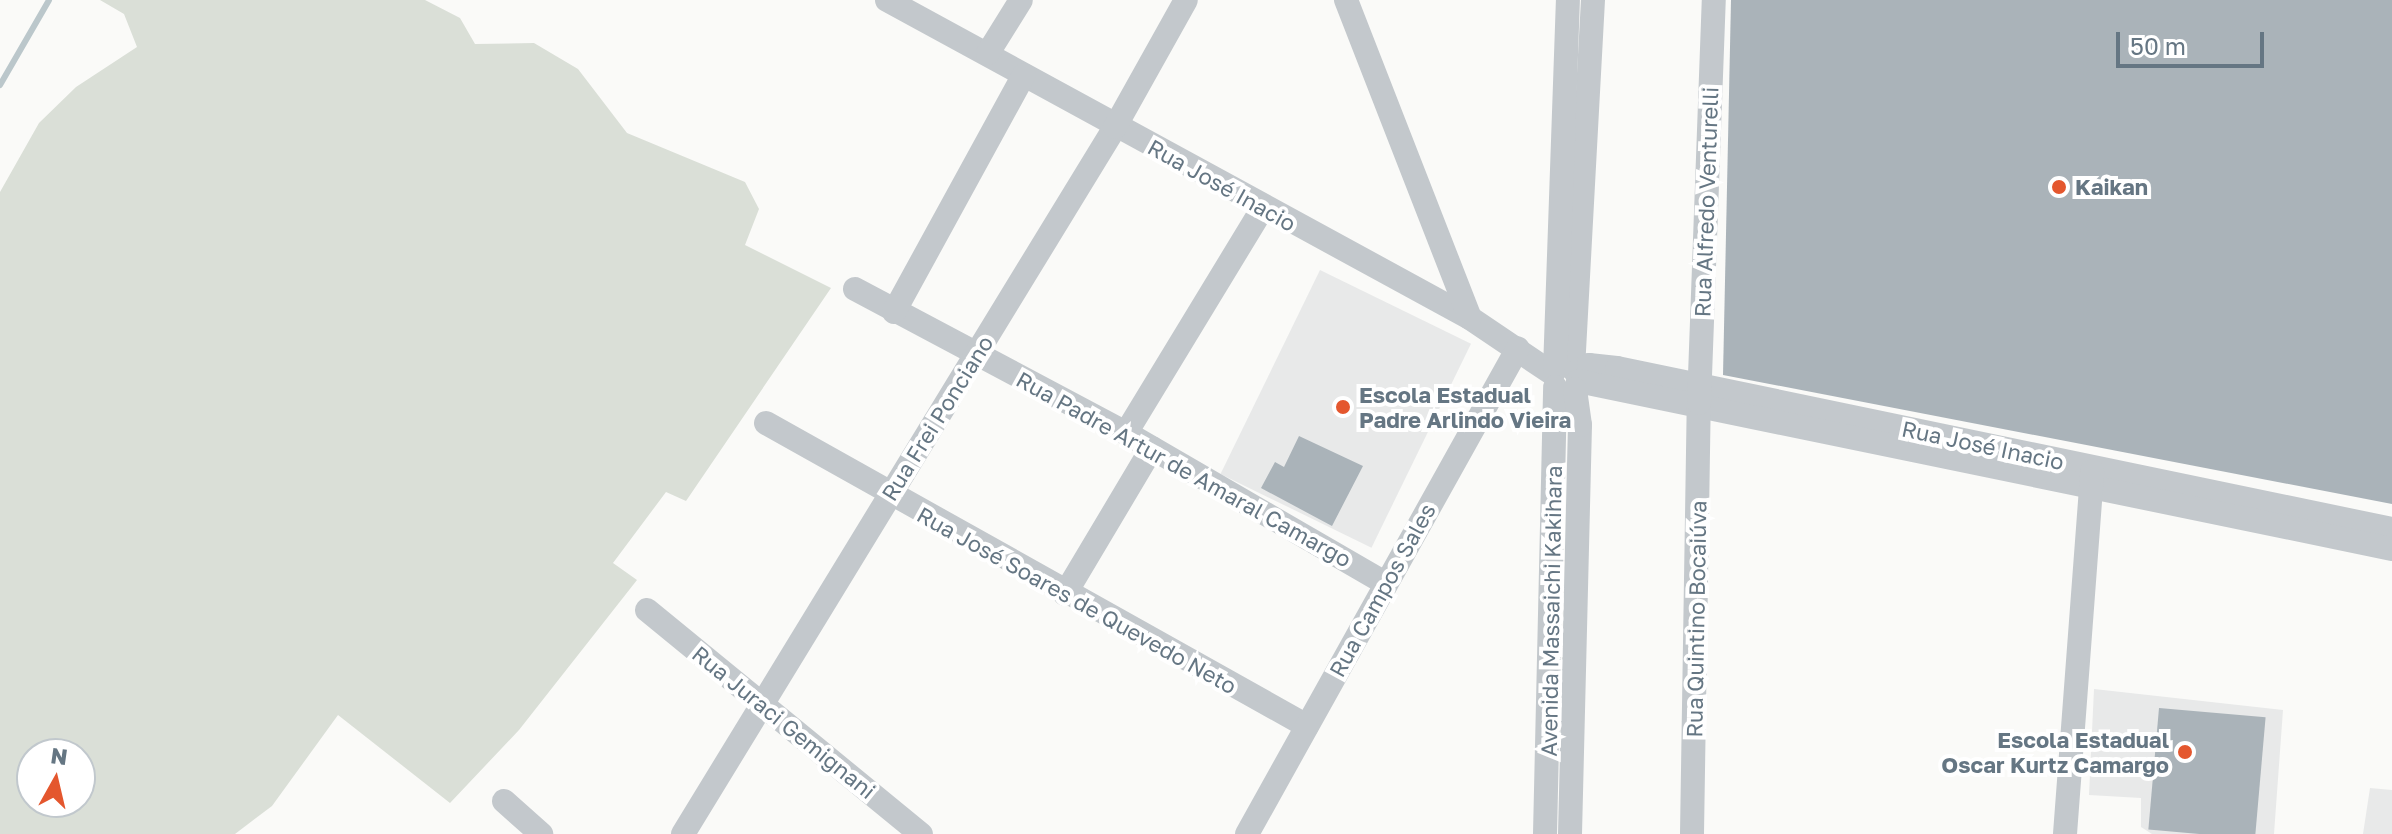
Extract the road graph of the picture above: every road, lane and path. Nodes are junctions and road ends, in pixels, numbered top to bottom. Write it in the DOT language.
graph roads {
  1 [pos="887,0"];
  2 [pos="1021,0"];
  3 [pos="1186,0"];
  4 [pos="1346,0"];
  5 [pos="1568,0"];
  6 [pos="1593,0"];
  7 [pos="1714,0"];
  8 [pos="988,53"];
  9 [pos="1024,75"];
  10 [pos="1115,127"];
  11 [pos="1263,208"];
  12 [pos="855,289"];
  13 [pos="894,312"];
  14 [pos="1470,318"];
  15 [pos="1518,348"];
  16 [pos="977,354"];
  17 [pos="1566,377"];
  18 [pos="1699,394"];
  19 [pos="766,423"];
  20 [pos="1126,433"];
  21 [pos="1152,448"];
  22 [pos="2092,477"];
  23 [pos="888,496"];
  24 [pos="2392,529"];
  25 [pos="2392,549"];
  26 [pos="1385,583"];
  27 [pos="1065,594"];
  28 [pos="647,610"];
  29 [pos="765,703"];
  30 [pos="1307,726"];
  31 [pos="504,801"];
  32 [pos="541,834"];
  33 [pos="683,834"];
  34 [pos="921,834"];
  35 [pos="1247,834"];
  36 [pos="1545,834"];
  37 [pos="1570,834"];
  38 [pos="1692,834"];
  39 [pos="2065,834"];
  1 -- 8 [label="street, Rua José Inacio"];
  2 -- 8 [label="street"];
  3 -- 10 [label="street, Rua Frei Ponciano"];
  4 -- 14 [label="street"];
  5 -- 17 [label="street, Avenida Massaichi Kakihara"];
  6 -- 17 [label="street, Avenida Massaichi Kakihara"];
  7 -- 18 [label="street, Rua Alfredo Venturelli"];
  8 -- 9 [label="street, Rua José Inacio"];
  9 -- 10 [label="street, Rua José Inacio"];
  9 -- 13 [label="street"];
  10 -- 11 [label="street, Rua José Inacio"];
  10 -- 16 [label="street, Rua Frei Ponciano"];
  11 -- 14 [label="street, Rua José Inacio"];
  11 -- 20 [label="street"];
  12 -- 13 [label="street, Rua Padre Artur de Amaral Camargo"];
  13 -- 16 [label="street, Rua Padre Artur de Amaral Camargo"];
  14 -- 15 [label="street, Rua José Inacio"];
  15 -- 17 [label="street, Rua José Inacio"];
  15 -- 26 [label="street, Rua Campos Sales"];
  16 -- 20 [label="street, Rua Padre Artur de Amaral Camargo"];
  16 -- 23 [label="street, Rua Frei Ponciano"];
  17 -- 18 [label="street, Rua José Inacio"];
  17 -- 36 [label="street, Avenida Massaichi Kakihara"];
  17 -- 37 [label="street, Avenida Massaichi Kakihara"];
  18 -- 22 [label="street, Rua José Inacio"];
  18 -- 38 [label="street, Rua Quintino Bocaiúva"];
  19 -- 23 [label="street, Rua José Soares de Quevedo Neto"];
  20 -- 21 [label="street, Rua Padre Artur de Amaral Camargo"];
  21 -- 26 [label="street, Rua Padre Artur de Amaral Camargo"];
  21 -- 27 [label="street"];
  22 -- 24 [label="street, Rua José Inacio"];
  22 -- 25 [label="street, Rua José Inacio"];
  22 -- 39 [label="street"];
  23 -- 27 [label="street, Rua José Soares de Quevedo Neto"];
  23 -- 29 [label="street, Rua Frei Ponciano"];
  26 -- 30 [label="street, Rua Campos Sales"];
  27 -- 30 [label="street, Rua José Soares de Quevedo Neto"];
  28 -- 29 [label="street, Rua Juraci Gemignani"];
  29 -- 33 [label="street, Rua Frei Ponciano"];
  29 -- 34 [label="street, Rua Juraci Gemignani"];
  30 -- 35 [label="street, Rua Campos Sales"];
  31 -- 32 [label="street"];
}
